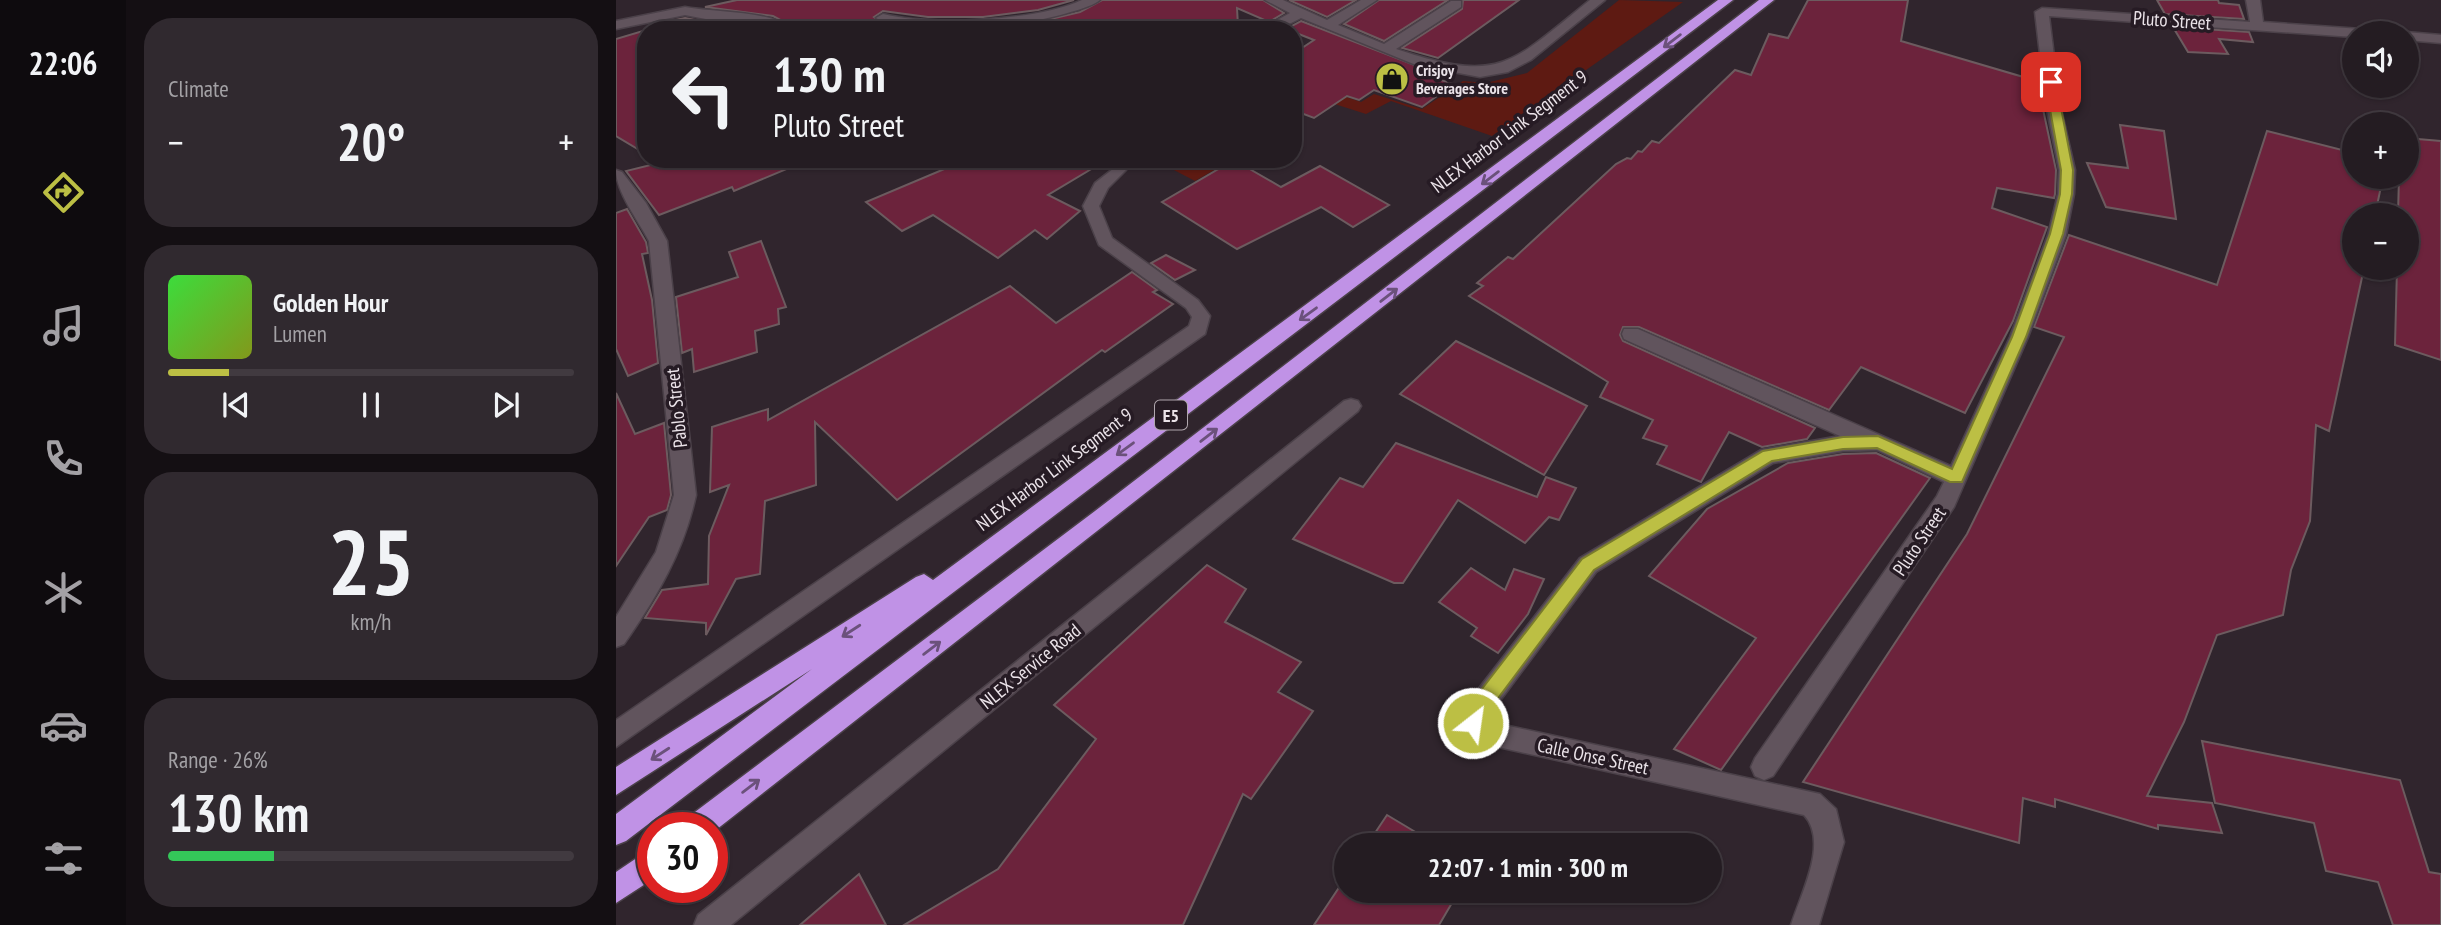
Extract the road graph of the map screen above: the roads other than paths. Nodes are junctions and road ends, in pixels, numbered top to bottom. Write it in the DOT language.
graph roads {
  1 [pos="719,0"];
  2 [pos="1093,0"];
  3 [pos="1272,0"];
  4 [pos="1370,0"];
  5 [pos="1598,0"];
  6 [pos="1726,0"];
  7 [pos="1767,0"];
  8 [pos="2253,0"];
  9 [pos="1456,4"];
  10 [pos="685,11"];
  11 [pos="1301,13"];
  12 [pos="883,18"];
  13 [pos="706,21"];
  14 [pos="719,21"];
  15 [pos="758,21"];
  16 [pos="894,21"];
  17 [pos="1003,21"];
  18 [pos="1285,21"];
  19 [pos="616,25"];
  20 [pos="1329,25"];
  21 [pos="2257,26"];
  22 [pos="2342,32"];
  23 [pos="2419,37"];
  24 [pos="2441,39"];
  25 [pos="1388,48"];
  26 [pos="1118,170"];
  27 [pos="616,175"];
  28 [pos="1631,334"];
  29 [pos="1351,407"];
  30 [pos="1878,442"];
  31 [pos="1956,478"];
  32 [pos="1073,488"];
  33 [pos="616,636"];
  34 [pos="616,735"];
  35 [pos="1764,767"];
  36 [pos="616,782"];
  37 [pos="718,812"];
  38 [pos="616,831"];
  39 [pos="637,873"];
  40 [pos="616,889"];
  41 [pos="708,925"];
  42 [pos="1805,925"];
  1 -- 10 [label="street"];
  2 -- 17 [label="street"];
  3 -- 11 [label="street"];
  4 -- 20 [label="street"];
  5 -- 25 [label="street"];
  6 -- 32 [label="highway, NLEX Harbor Link Segment 9 / E5, one-way"];
  37 -- 7 [label="highway, E5, one-way"];
  8 -- 21 [label="street"];
  9 -- 25 [label="street"];
  10 -- 13 [label="street"];
  10 -- 19 [label="street"];
  11 -- 18 [label="street"];
  11 -- 20 [label="street"];
  12 -- 16 [label="street"];
  14 -- 15 [label="street"];
  20 -- 25 [label="street"];
  21 -- 22 [label="street"];
  21 -- 31 [label="street, Pluto Street"];
  23 -- 24 [label="street"];
  26 -- 34 [label="street"];
  27 -- 33 [label="street, Pablo Street"];
  28 -- 30 [label="street"];
  29 -- 41 [label="street, NLEX Service Road"];
  30 -- 31 [label="street, Calle Onse Street"];
  30 -- 42 [label="street, Calle Onse Street"];
  31 -- 35 [label="street, Pluto Street"];
  32 -- 36 [label="highway, one-way"];
  32 -- 38 [label="highway, NLEX Harbor Link Segment 9 / E5"];
  39 -- 40 [label="highway"];
}
